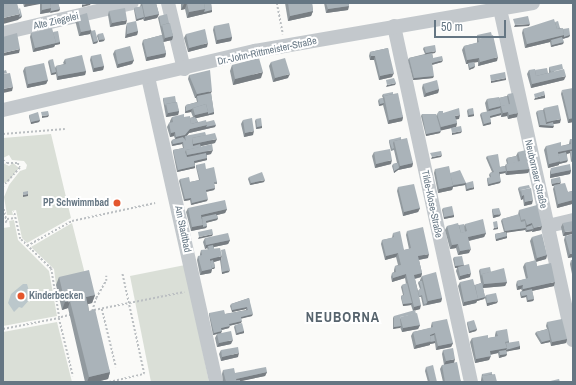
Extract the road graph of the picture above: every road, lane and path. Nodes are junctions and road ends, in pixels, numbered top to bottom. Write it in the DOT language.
graph roads {
  1 [pos="132,3"];
  2 [pos="168,3"];
  3 [pos="277,3"];
  4 [pos="533,3"];
  5 [pos="500,9"];
  6 [pos="394,26"];
  7 [pos="3,34"];
  8 [pos="286,46"];
  9 [pos="184,69"];
  10 [pos="148,77"];
  11 [pos="3,110"];
  12 [pos="65,129"];
  13 [pos="3,134"];
  14 [pos="3,160"];
  15 [pos="3,187"];
  16 [pos="155,203"];
  17 [pos="3,206"];
  18 [pos="14,212"];
  19 [pos="15,218"];
  20 [pos="6,220"];
  21 [pos="573,220"];
  22 [pos="3,223"];
  23 [pos="548,226"];
  24 [pos="27,246"];
  25 [pos="122,273"];
  26 [pos="106,276"];
  27 [pos="196,289"];
  28 [pos="128,303"];
  29 [pos="102,309"];
  30 [pos="92,311"];
  31 [pos="85,312"];
  32 [pos="72,315"];
  33 [pos="59,318"];
  34 [pos="3,329"];
  35 [pos="573,340"];
  36 [pos="116,367"];
  37 [pos="73,376"];
  38 [pos="109,382"];
  39 [pos="216,382"];
  40 [pos="471,382"];
  1 -- 7 [label="street, Alte Ziegelei"];
  2 -- 9 [label="street"];
  3 -- 8 [label="path"];
  4 -- 5 [label="street, Dr.-John-Rittmeister-Straße"];
  5 -- 6 [label="street, Dr.-John-Rittmeister-Straße"];
  5 -- 23 [label="street, Neubornaer Straße"];
  6 -- 8 [label="street, Dr.-John-Rittmeister-Straße"];
  6 -- 40 [label="street, Tilde-Klose-Straße"];
  8 -- 9 [label="street, Dr.-John-Rittmeister-Straße"];
  9 -- 10 [label="street, Dr.-John-Rittmeister-Straße"];
  10 -- 11 [label="street, Dr.-John-Rittmeister-Straße"];
  10 -- 27 [label="street, Am Stadtbad"];
  12 -- 13 [label="path"];
  14 -- 15 [label="path"];
  16 -- 24 [label="path"];
  17 -- 20 [label="path"];
  18 -- 19 [label="path"];
  19 -- 20 [label="path"];
  19 -- 24 [label="path"];
  20 -- 22 [label="path"];
  21 -- 23 [label="street"];
  23 -- 35 [label="street, Neubornaer Straße"];
  24 -- 33 [label="path"];
  25 -- 28 [label="path"];
  26 -- 30 [label="path"];
  27 -- 28 [label="path"];
  27 -- 39 [label="street, Am Stadtbad"];
  28 -- 29 [label="path"];
  28 -- 38 [label="path"];
  29 -- 30 [label="path"];
  29 -- 36 [label="path"];
  30 -- 31 [label="path"];
  32 -- 33 [label="path"];
  33 -- 34 [label="path"];
  33 -- 37 [label="path"];
}
